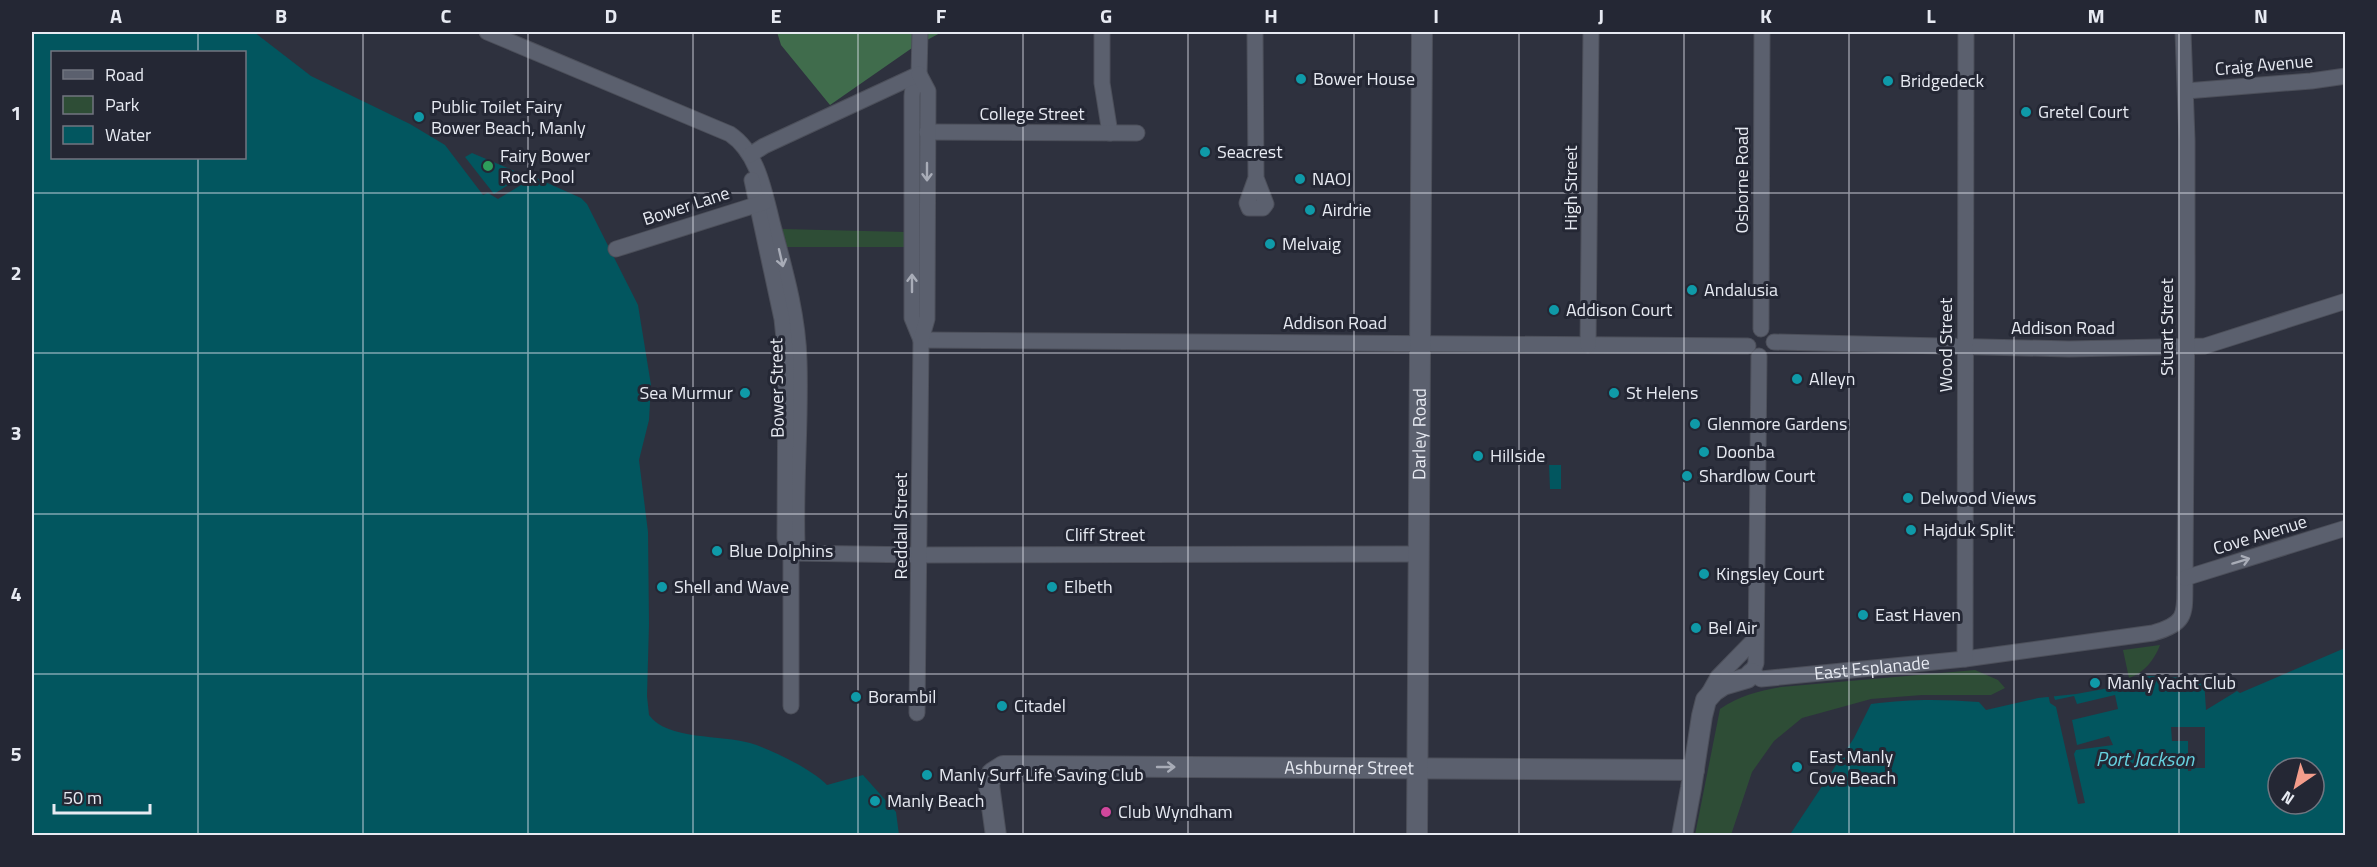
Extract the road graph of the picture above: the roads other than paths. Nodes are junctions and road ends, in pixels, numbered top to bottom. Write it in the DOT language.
graph roads {
  1 [pos="487,32"];
  2 [pos="920,32"];
  3 [pos="1102,32"];
  4 [pos="1255,32"];
  5 [pos="1422,32"];
  6 [pos="1591,32"];
  7 [pos="1762,32"];
  8 [pos="1966,32"];
  9 [pos="2183,32"];
  10 [pos="920,74"];
  11 [pos="2346,76"];
  12 [pos="2186,91"];
  13 [pos="927,132"];
  14 [pos="1110,133"];
  15 [pos="1137,133"];
  16 [pos="750,155"];
  17 [pos="1256,178"];
  18 [pos="762,202"];
  19 [pos="616,249"];
  20 [pos="2346,301"];
  21 [pos="1761,329"];
  22 [pos="921,340"];
  23 [pos="1774,342"];
  24 [pos="1420,343"];
  25 [pos="1588,345"];
  26 [pos="1966,346"];
  27 [pos="2187,347"];
  28 [pos="1753,351"];
  29 [pos="2346,528"];
  30 [pos="791,553"];
  31 [pos="1419,554"];
  32 [pos="920,555"];
  33 [pos="2185,578"];
  34 [pos="2179,621"];
  35 [pos="1755,639"];
  36 [pos="1965,659"];
  37 [pos="1752,673"];
  38 [pos="1706,700"];
  39 [pos="791,706"];
  40 [pos="917,713"];
  41 [pos="1417,770"];
  42 [pos="1694,770"];
  43 [pos="996,836"];
  44 [pos="1417,836"];
  45 [pos="1682,836"];
  1 -- 16 [label="street"];
  2 -- 10 [label="street, Reddall Street"];
  3 -- 14 [label="street"];
  4 -- 17 [label="street"];
  5 -- 24 [label="street, Darley Road"];
  6 -- 25 [label="street, High Street"];
  7 -- 21 [label="street, Osborne Road"];
  8 -- 26 [label="street, Wood Street"];
  9 -- 12 [label="street, Stuart Street"];
  10 -- 13 [label="street, Reddall Street"];
  10 -- 16 [label="street"];
  22 -- 10 [label="street, Reddall Street, one-way"];
  11 -- 12 [label="street, Craig Avenue"];
  12 -- 27 [label="street, Stuart Street"];
  13 -- 14 [label="street, College Street"];
  13 -- 22 [label="street, Reddall Street, one-way"];
  14 -- 15 [label="street, College Street"];
  16 -- 18 [label="street, Bower Street"];
  18 -- 19 [label="street, Bower Lane"];
  18 -- 30 [label="street, Bower Street"];
  20 -- 27 [label="street, Addison Road"];
  21 -- 23 [label="street"];
  21 -- 28 [label="street"];
  22 -- 24 [label="street, Addison Road"];
  22 -- 32 [label="street, Reddall Street"];
  23 -- 26 [label="street, Addison Road"];
  23 -- 28 [label="street"];
  24 -- 25 [label="street, Addison Road"];
  24 -- 31 [label="street, Darley Road"];
  25 -- 28 [label="street, Addison Road"];
  26 -- 27 [label="street, Addison Road"];
  26 -- 36 [label="street, Wood Street"];
  27 -- 33 [label="street, Stuart Street"];
  28 -- 35 [label="street"];
  33 -- 29 [label="street, Cove Avenue, one-way"];
  30 -- 32 [label="street, Cliff Street"];
  30 -- 39 [label="street, Bower Street"];
  31 -- 32 [label="street, Cliff Street"];
  31 -- 41 [label="street, Darley Road"];
  32 -- 40 [label="street, Reddall Street"];
  33 -- 34 [label="street, Stuart Street"];
  34 -- 36 [label="street, East Esplanade"];
  35 -- 37 [label="street"];
  35 -- 38 [label="street"];
  36 -- 37 [label="street, East Esplanade"];
  37 -- 38 [label="street"];
  38 -- 42 [label="street"];
  41 -- 42 [label="street, Ashburner Street"];
  43 -- 41 [label="street, Ashburner Street, one-way"];
  41 -- 44 [label="street, Darley Road"];
  42 -- 45 [label="street"];
}
